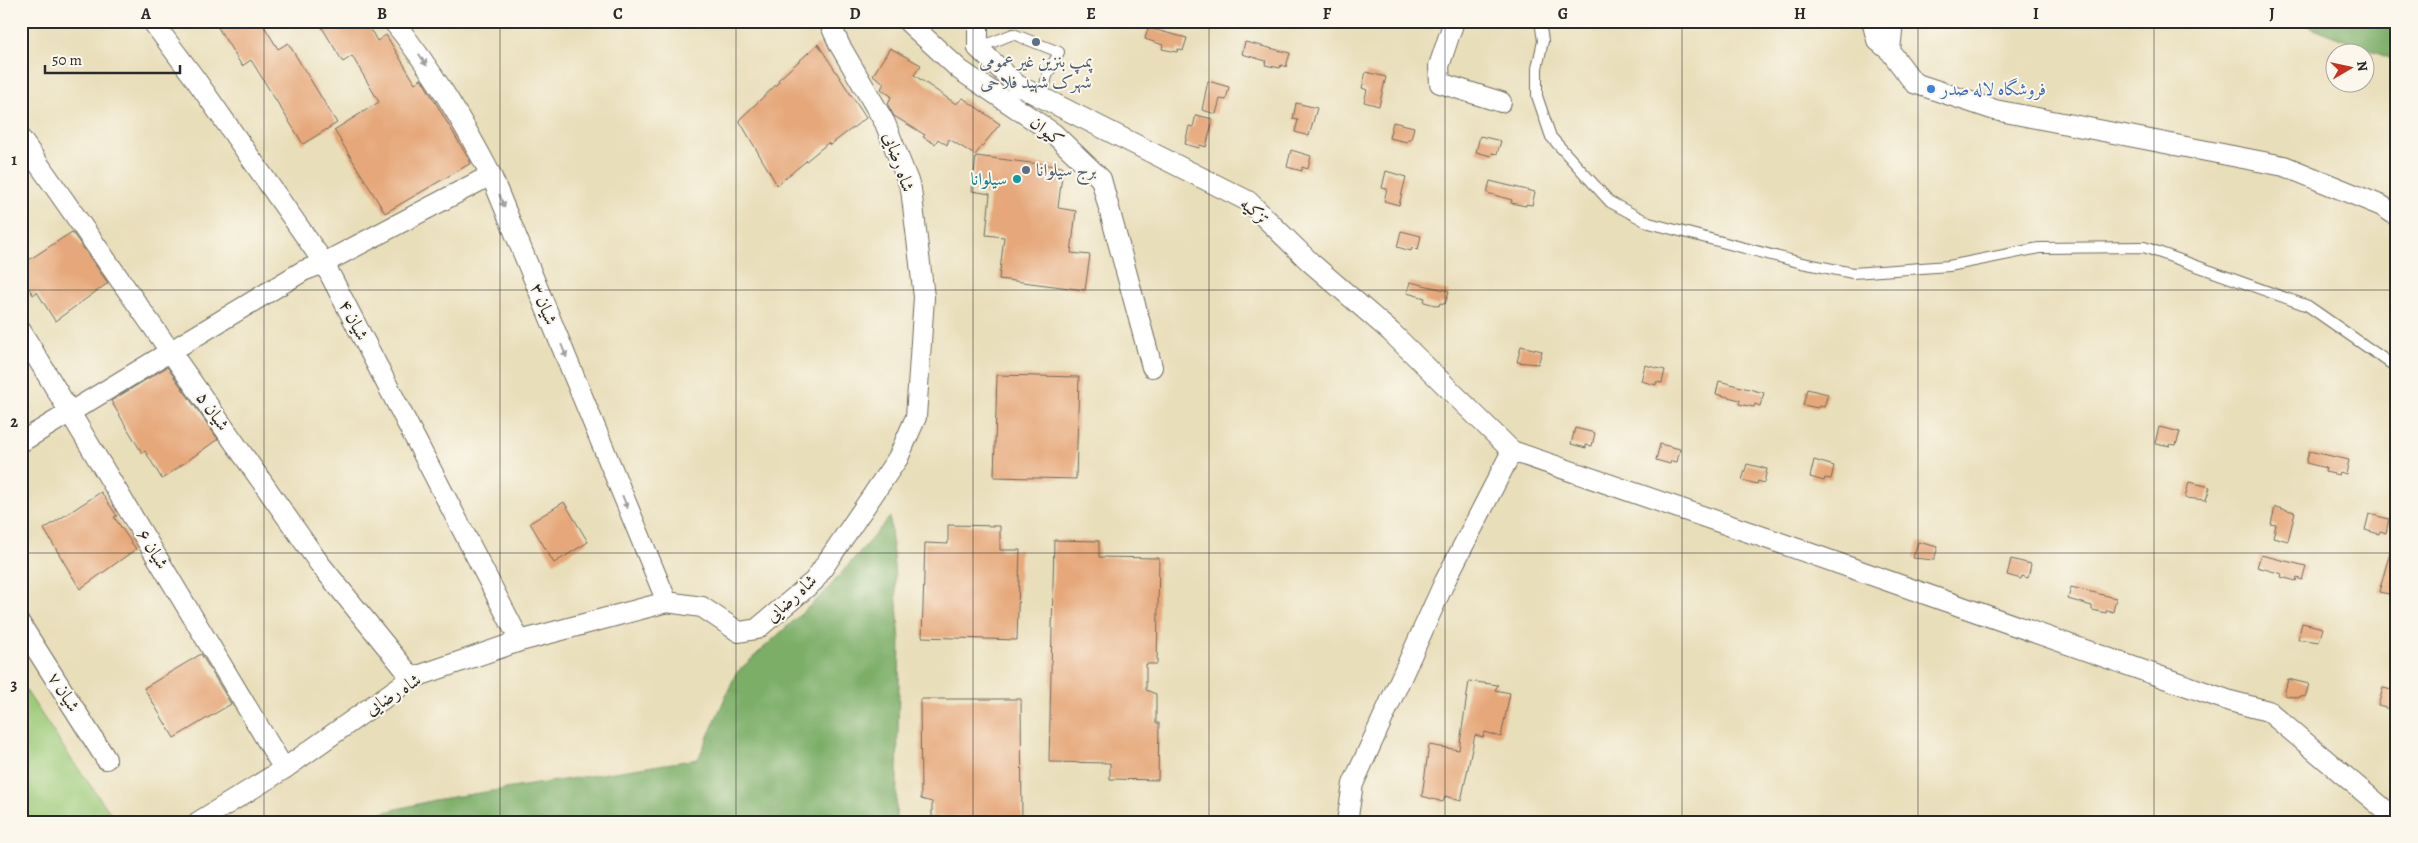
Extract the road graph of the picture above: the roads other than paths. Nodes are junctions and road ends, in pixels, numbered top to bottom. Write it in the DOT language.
graph roads {
  1 [pos="152,21"];
  2 [pos="393,21"];
  3 [pos="829,21"];
  4 [pos="907,21"];
  5 [pos="978,21"];
  6 [pos="1454,21"];
  7 [pos="1540,21"];
  8 [pos="1872,21"];
  9 [pos="1893,21"];
  10 [pos="978,48"];
  11 [pos="1890,51"];
  12 [pos="1042,98"];
  13 [pos="1501,102"];
  14 [pos="21,139"];
  15 [pos="491,175"];
  16 [pos="2397,216"];
  17 [pos="324,263"];
  18 [pos="21,331"];
  19 [pos="172,350"];
  20 [pos="1152,367"];
  21 [pos="2397,368"];
  22 [pos="71,411"];
  23 [pos="21,442"];
  24 [pos="1512,450"];
  25 [pos="667,602"];
  26 [pos="21,624"];
  27 [pos="520,641"];
  28 [pos="412,678"];
  29 [pos="106,759"];
  30 [pos="284,769"];
  31 [pos="2397,820"];
  32 [pos="198,822"];
  33 [pos="1347,822"];
  1 -- 17 [label="street, شیان ۴"];
  2 -- 15 [label="street, شیان ۳, one-way"];
  3 -- 25 [label="street, شاه رضایی"];
  4 -- 20 [label="street, کیوان"];
  5 -- 10 [label="street"];
  6 -- 13 [label="street"];
  7 -- 21 [label="lane"];
  8 -- 11 [label="street"];
  9 -- 11 [label="street"];
  10 -- 12 [label="street, تزکیه"];
  10 -- 12 [label="lane"];
  11 -- 16 [label="street"];
  12 -- 24 [label="street, تزکیه"];
  14 -- 19 [label="street, شیان ۵"];
  15 -- 17 [label="street"];
  15 -- 25 [label="street, شیان ۳, one-way"];
  17 -- 19 [label="street"];
  17 -- 27 [label="street, شیان ۴"];
  18 -- 22 [label="street, شیان ۶"];
  19 -- 22 [label="street"];
  19 -- 28 [label="street, شیان ۵"];
  22 -- 23 [label="street"];
  22 -- 30 [label="street, شیان ۶"];
  24 -- 31 [label="street"];
  24 -- 33 [label="street"];
  25 -- 27 [label="street, شاه رضایی"];
  26 -- 29 [label="street, شیان ۷"];
  27 -- 28 [label="street, شاه رضایی"];
  28 -- 30 [label="street, شاه رضایی"];
  30 -- 32 [label="street, شاه رضایی"];
}
